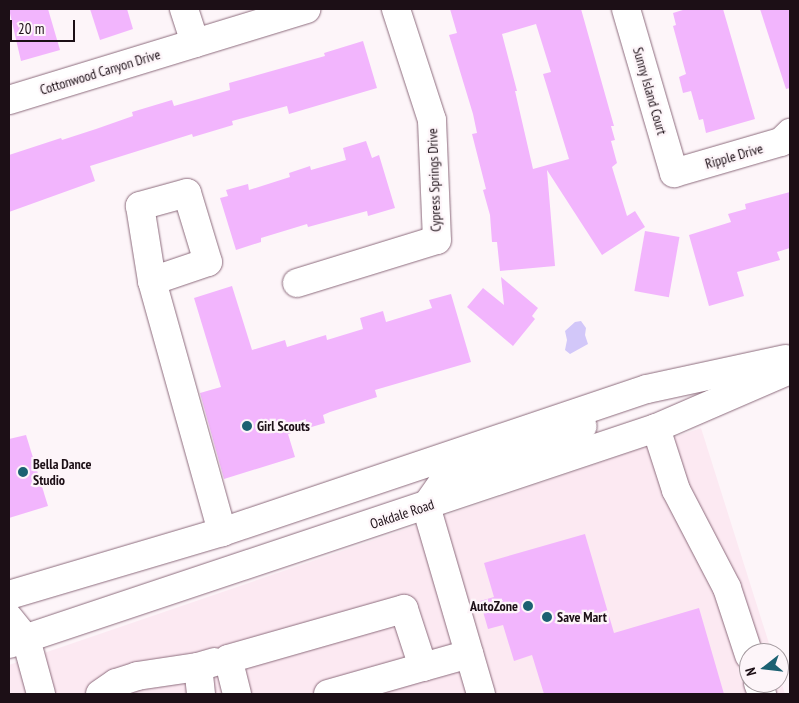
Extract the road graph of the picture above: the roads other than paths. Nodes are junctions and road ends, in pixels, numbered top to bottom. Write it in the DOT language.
graph roads {
  1 [pos="184,9"];
  2 [pos="306,9"];
  3 [pos="396,9"];
  4 [pos="626,9"];
  5 [pos="195,43"];
  6 [pos="9,100"];
  7 [pos="790,133"];
  8 [pos="674,173"];
  9 [pos="152,281"];
  10 [pos="297,283"];
  11 [pos="790,358"];
  12 [pos="790,370"];
  13 [pos="647,389"];
  14 [pos="656,428"];
  15 [pos="426,506"];
  16 [pos="222,532"];
  17 [pos="9,595"];
  18 [pos="9,618"];
  19 [pos="18,642"];
  20 [pos="745,643"];
  21 [pos="469,654"];
  22 [pos="228,658"];
  23 [pos="198,667"];
  24 [pos="423,667"];
  25 [pos="42,694"];
  26 [pos="100,694"];
  27 [pos="202,694"];
  28 [pos="237,694"];
  29 [pos="328,694"];
  30 [pos="481,694"];
  1 -- 5 [label="main road"];
  2 -- 5 [label="main road, Cottonwood Canyon Drive"];
  3 -- 10 [label="main road, Cypress Springs Drive"];
  4 -- 8 [label="main road, Sunny Island Court"];
  5 -- 6 [label="main road, Cottonwood Canyon Drive"];
  7 -- 8 [label="main road, Ripple Drive"];
  9 -- 16 [label="main road"];
  11 -- 13 [label="main road"];
  12 -- 14 [label="main road, Oakdale Road"];
  13 -- 15 [label="main road"];
  13 -- 16 [label="main road"];
  14 -- 15 [label="main road, Oakdale Road"];
  14 -- 20 [label="main road"];
  15 -- 19 [label="main road, Oakdale Road"];
  15 -- 21 [label="main road"];
  16 -- 17 [label="main road"];
  18 -- 19 [label="main road"];
  19 -- 25 [label="main road"];
  21 -- 24 [label="main road"];
  21 -- 30 [label="main road"];
  22 -- 23 [label="main road"];
  22 -- 24 [label="main road"];
  22 -- 28 [label="main road"];
  23 -- 26 [label="main road"];
  23 -- 27 [label="main road"];
  24 -- 29 [label="main road"];
}
